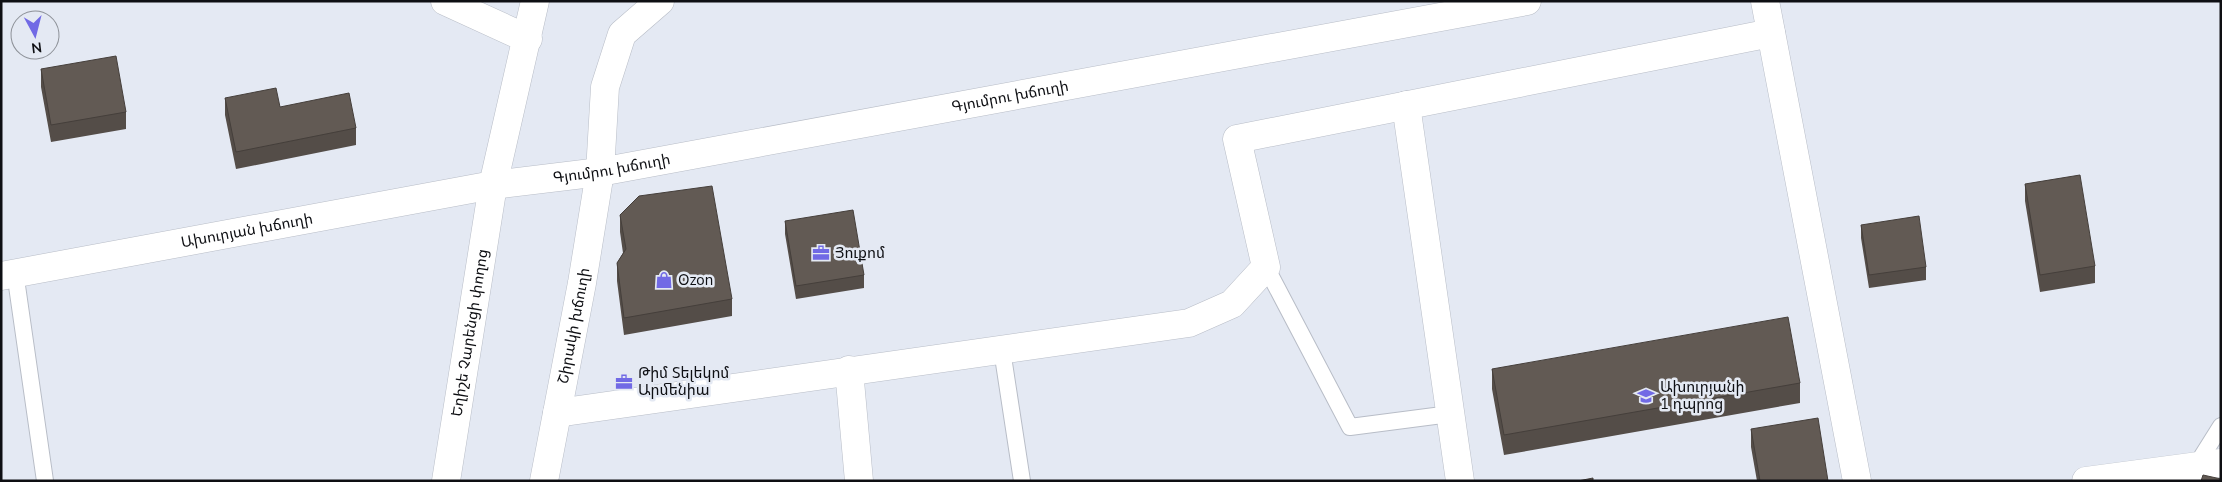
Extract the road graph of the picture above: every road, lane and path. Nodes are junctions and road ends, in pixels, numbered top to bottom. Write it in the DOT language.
graph roads {
  1 [pos="445,1"];
  2 [pos="535,1"];
  3 [pos="660,1"];
  4 [pos="1527,1"];
  5 [pos="1765,1"];
  6 [pos="1771,34"];
  7 [pos="528,39"];
  8 [pos="1406,105"];
  9 [pos="600,172"];
  10 [pos="493,185"];
  11 [pos="1266,267"];
  12 [pos="8,274"];
  13 [pos="1002,350"];
  14 [pos="849,370"];
  15 [pos="557,413"];
  16 [pos="1450,414"];
  17 [pos="2221,426"];
  18 [pos="2201,470"];
  19 [pos="45,481"];
  20 [pos="446,481"];
  21 [pos="544,481"];
  22 [pos="859,481"];
  23 [pos="1022,481"];
  24 [pos="1460,481"];
  25 [pos="1857,481"];
  26 [pos="2086,481"];
  1 -- 7 [label="street"];
  2 -- 7 [label="street, Եղիշե Չարենցի փողոց"];
  3 -- 9 [label="street, Շիրակի խճուղի"];
  4 -- 9 [label="street, Գյումրու խճուղի"];
  5 -- 6 [label="street"];
  6 -- 8 [label="street"];
  6 -- 25 [label="street"];
  7 -- 10 [label="street, Եղիշե Չարենցի փողոց"];
  8 -- 11 [label="street"];
  8 -- 16 [label="street"];
  9 -- 10 [label="street, Գյումրու խճուղի"];
  9 -- 15 [label="street, Շիրակի խճուղի"];
  10 -- 12 [label="street, Ախուրյան խճուղի"];
  10 -- 20 [label="street, Եղիշե Չարենցի փողոց"];
  11 -- 13 [label="street"];
  11 -- 16 [label="lane"];
  12 -- 19 [label="lane"];
  13 -- 14 [label="street"];
  13 -- 23 [label="lane"];
  14 -- 15 [label="street"];
  14 -- 22 [label="street"];
  15 -- 21 [label="street, Շիրակի խճուղի"];
  16 -- 24 [label="street"];
  17 -- 18 [label="lane"];
  18 -- 26 [label="street"];
}
